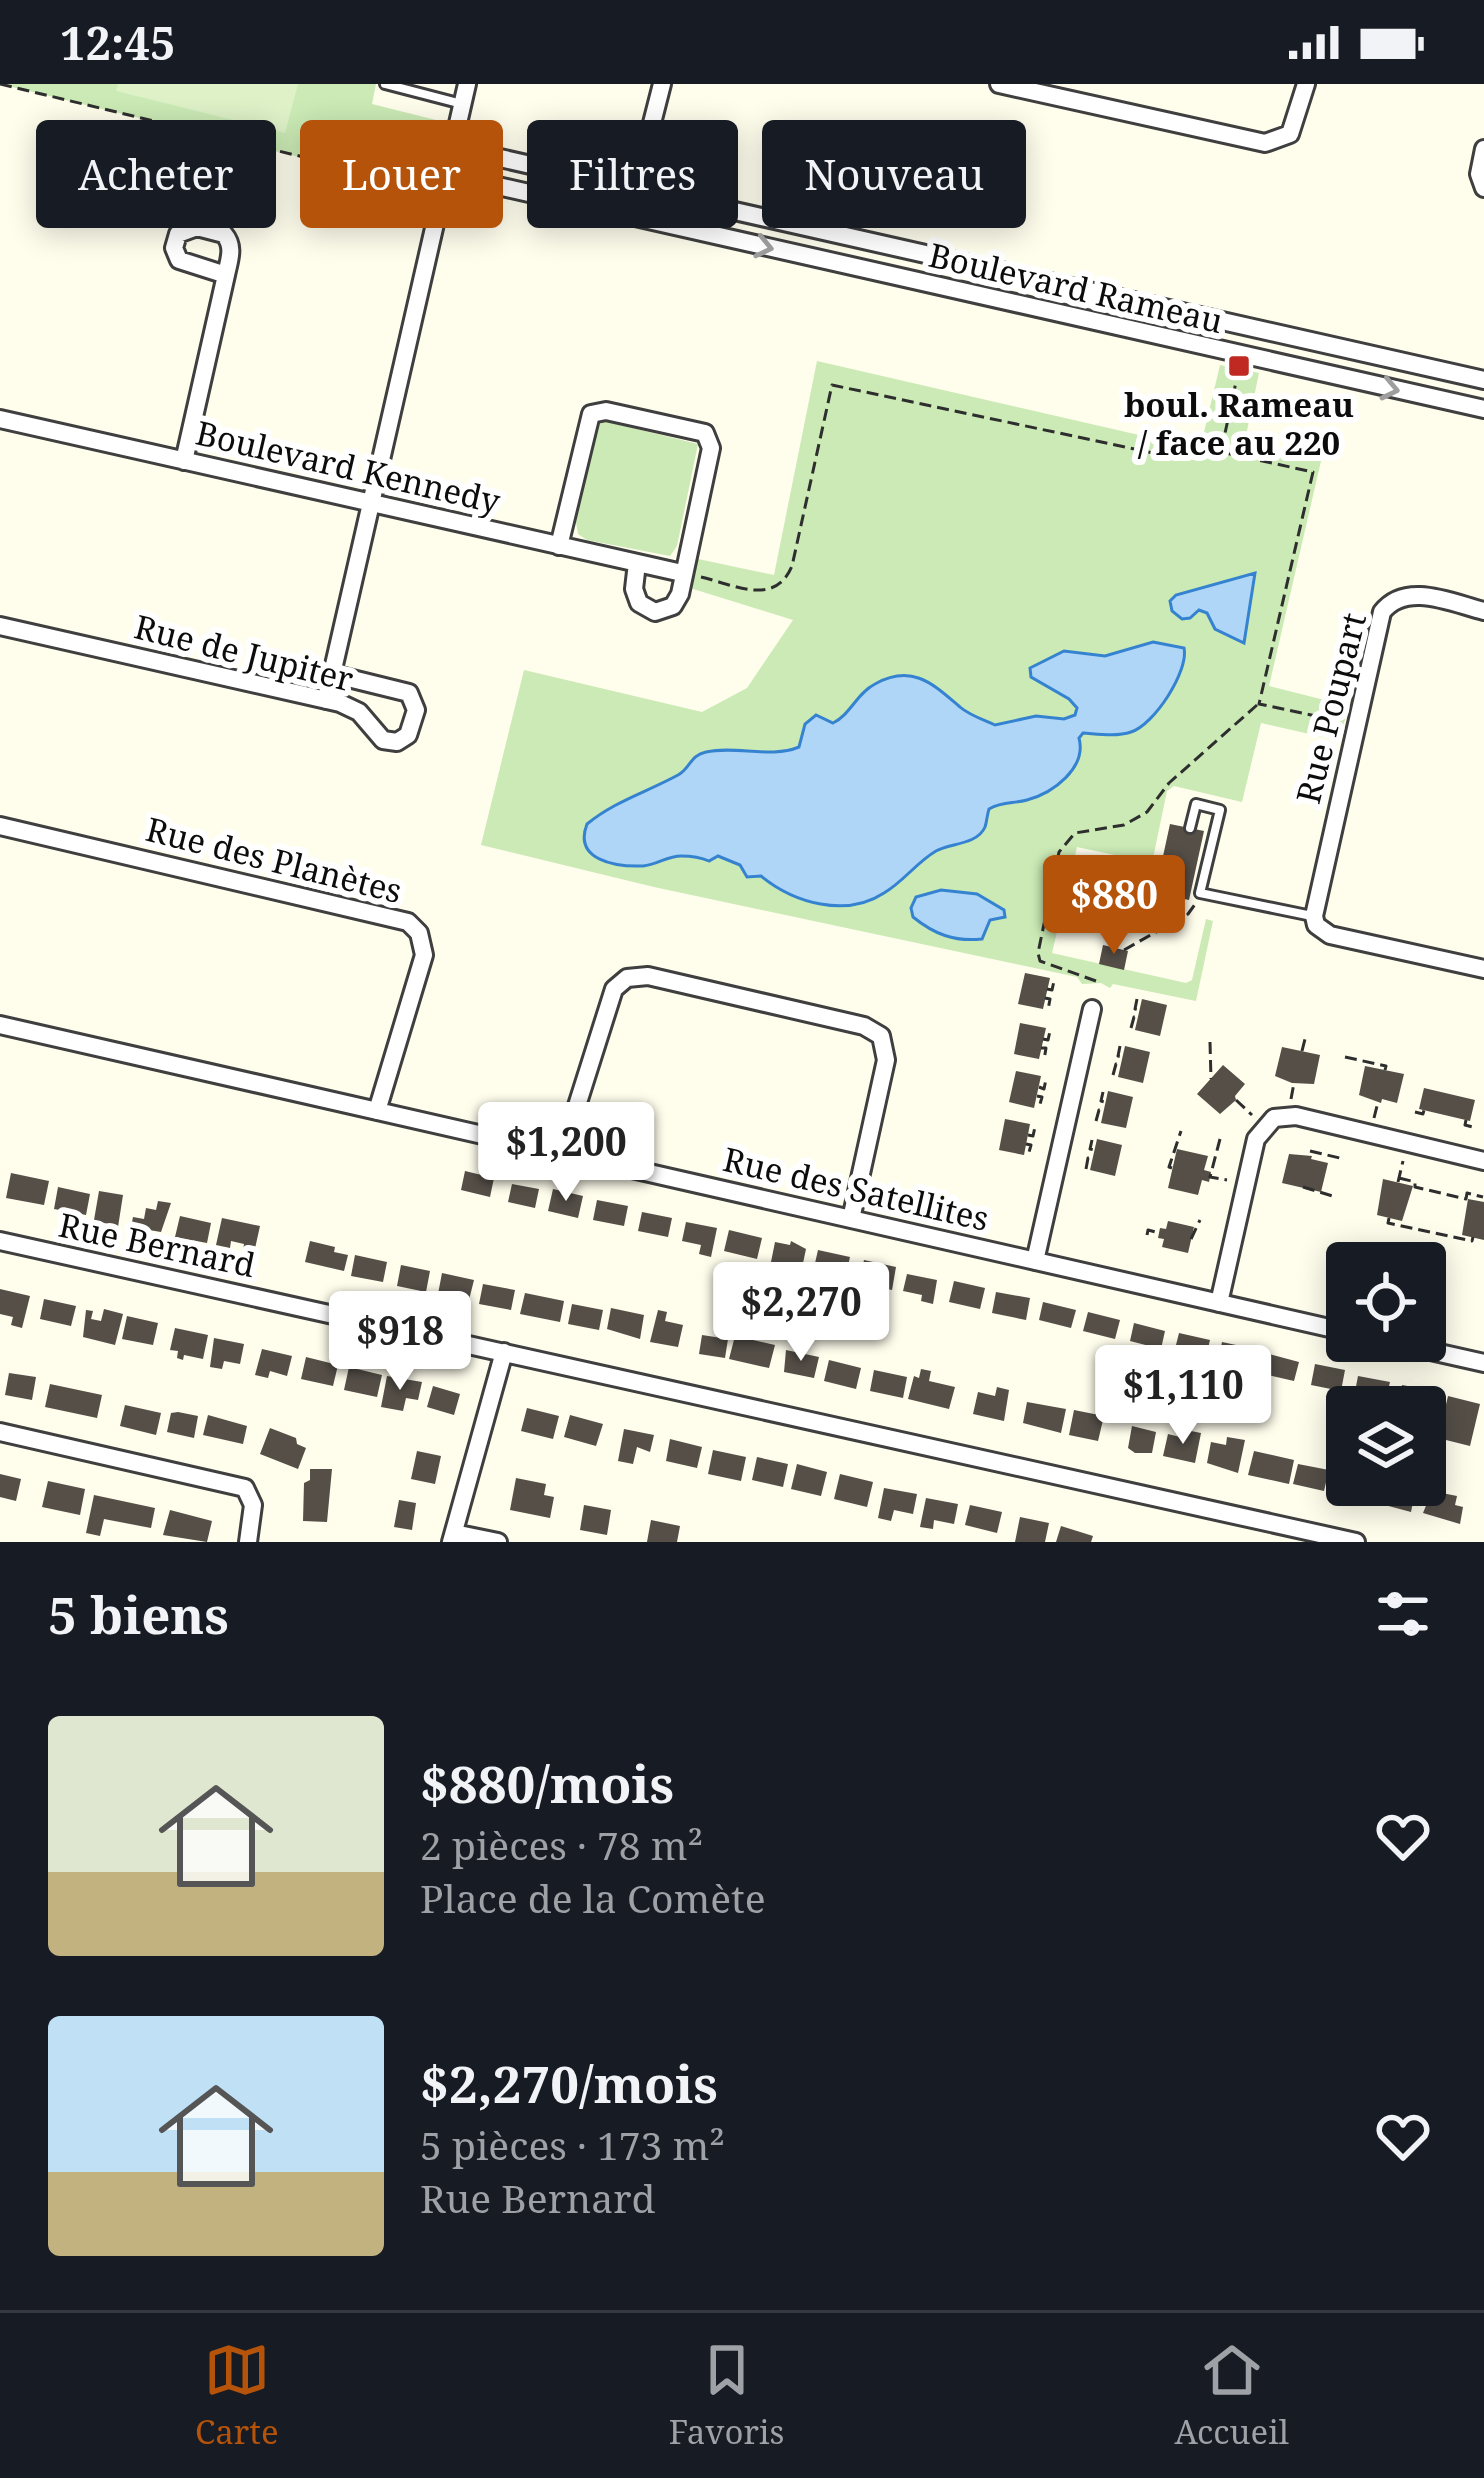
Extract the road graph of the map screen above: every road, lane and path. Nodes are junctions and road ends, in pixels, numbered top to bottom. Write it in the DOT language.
graph roads {
  1 [pos="0,84"];
  2 [pos="385,84"];
  3 [pos="467,84"];
  4 [pos="662,84"];
  5 [pos="999,84"];
  6 [pos="1306,84"];
  7 [pos="462,104"];
  8 [pos="458,120"];
  9 [pos="652,120"];
  10 [pos="1484,149"];
  11 [pos="300,156"];
  12 [pos="1484,188"];
  13 [pos="738,212"];
  14 [pos="432,228"];
  15 [pos="677,228"];
  16 [pos="980,267"];
  17 [pos="226,274"];
  18 [pos="973,295"];
  19 [pos="1248,328"];
  20 [pos="1240,361"];
  21 [pos="1484,380"];
  22 [pos="1484,410"];
  23 [pos="0,419"];
  24 [pos="1221,452"];
  25 [pos="184,461"];
  26 [pos="369,502"];
  27 [pos="559,546"];
  28 [pos="637,563"];
  29 [pos="688,574"];
  30 [pos="1484,611"];
  31 [pos="0,626"];
  32 [pos="332,674"];
  33 [pos="326,700"];
  34 [pos="1259,704"];
  35 [pos="1344,722"];
  36 [pos="0,826"];
  37 [pos="1190,828"];
  38 [pos="1201,893"];
  39 [pos="1315,920"];
  40 [pos="1124,950"];
  41 [pos="1484,969"];
  42 [pos="1054,980"];
  43 [pos="1096,981"];
  44 [pos="1047,989"];
  45 [pos="1046,998"];
  46 [pos="1137,999"];
  47 [pos="1092,1009"];
  48 [pos="1048,1010"];
  49 [pos="1140,1010"];
  50 [pos="1138,1018"];
  51 [pos="0,1024"];
  52 [pos="1131,1028"];
  53 [pos="1050,1030"];
  54 [pos="1043,1039"];
  55 [pos="1305,1039"];
  56 [pos="1210,1042"];
  57 [pos="1120,1046"];
  58 [pos="1041,1048"];
  59 [pos="1302,1051"];
  60 [pos="1122,1057"];
  61 [pos="1345,1057"];
  62 [pos="1044,1060"];
  63 [pos="1120,1065"];
  64 [pos="1385,1070"];
  65 [pos="1113,1075"];
  66 [pos="1046,1079"];
  67 [pos="1210,1079"];
  68 [pos="1039,1088"];
  69 [pos="1103,1092"];
  70 [pos="1037,1096"];
  71 [pos="1236,1100"];
  72 [pos="1106,1102"];
  73 [pos="1039,1108"];
  74 [pos="1424,1110"];
  75 [pos="377,1111"];
  76 [pos="1103,1111"];
  77 [pos="1415,1112"];
  78 [pos="1466,1120"];
  79 [pos="1096,1121"];
  80 [pos="1264,1126"];
  81 [pos="1035,1127"];
  82 [pos="1473,1127"];
  83 [pos="1181,1131"];
  84 [pos="1028,1135"];
  85 [pos="1220,1139"];
  86 [pos="1092,1140"];
  87 [pos="1407,1143"];
  88 [pos="1026,1144"];
  89 [pos="1095,1150"];
  90 [pos="1310,1150"];
  91 [pos="562,1153"];
  92 [pos="1028,1156"];
  93 [pos="1093,1159"];
  94 [pos="1344,1159"];
  95 [pos="1484,1161"];
  96 [pos="1085,1168"];
  97 [pos="1172,1168"];
  98 [pos="1246,1184"];
  99 [pos="1303,1187"];
  100 [pos="1336,1197"];
  101 [pos="1483,1197"];
  102 [pos="1389,1218"];
  103 [pos="851,1219"];
  104 [pos="1201,1220"];
  105 [pos="1159,1233"];
  106 [pos="1147,1235"];
  107 [pos="1472,1238"];
  108 [pos="1192,1239"];
  109 [pos="0,1241"];
  110 [pos="1035,1261"];
  111 [pos="1219,1303"];
  112 [pos="1326,1327"];
  113 [pos="504,1352"];
  114 [pos="1446,1355"];
  115 [pos="1484,1364"];
  116 [pos="0,1432"];
  117 [pos="453,1537"];
  118 [pos="248,1542"];
  119 [pos="498,1542"];
  120 [pos="1356,1542"];
  1 -- 11 [label="path"];
  2 -- 7 [label="lane"];
  3 -- 7 [label="street"];
  4 -- 9 [label="street"];
  5 -- 6 [label="street"];
  7 -- 8 [label="street"];
  10 -- 12 [label="street"];
  13 -- 16 [label="street, Boulevard Rameau"];
  14 -- 26 [label="street"];
  15 -- 18 [label="street, Boulevard Rameau, one-way"];
  16 -- 18 [label="street"];
  16 -- 19 [label="street, Boulevard Rameau"];
  17 -- 25 [label="street"];
  18 -- 20 [label="street, Boulevard Rameau"];
  19 -- 20 [label="street"];
  19 -- 21 [label="street, Boulevard Rameau"];
  20 -- 22 [label="street, Boulevard Rameau, one-way"];
  20 -- 24 [label="path"];
  23 -- 25 [label="street, Boulevard Kennedy"];
  24 -- 29 [label="path"];
  24 -- 34 [label="path"];
  25 -- 26 [label="street, Boulevard Kennedy"];
  26 -- 27 [label="street, Boulevard Kennedy"];
  26 -- 32 [label="street"];
  27 -- 28 [label="street, Boulevard Kennedy"];
  27 -- 29 [label="street"];
  28 -- 29 [label="street, Boulevard Kennedy"];
  28 -- 29 [label="street"];
  30 -- 39 [label="street, Rue Poupart"];
  31 -- 33 [label="street, Rue de Jupiter"];
  32 -- 33 [label="street"];
  32 -- 33 [label="street, Rue de Jupiter"];
  34 -- 35 [label="path"];
  34 -- 43 [label="path"];
  36 -- 75 [label="street, Rue des Planètes"];
  37 -- 38 [label="lane"];
  38 -- 39 [label="lane"];
  38 -- 40 [label="path"];
  39 -- 41 [label="street"];
  42 -- 44 [label="path"];
  45 -- 48 [label="path"];
  46 -- 49 [label="path"];
  47 -- 110 [label="street"];
  50 -- 52 [label="path"];
  51 -- 75 [label="street, Rue des Satellites"];
  53 -- 54 [label="path"];
  55 -- 59 [label="path"];
  56 -- 67 [label="path"];
  57 -- 60 [label="path"];
  58 -- 62 [label="path"];
  61 -- 64 [label="path"];
  63 -- 65 [label="path"];
  66 -- 68 [label="path"];
  69 -- 72 [label="path"];
  70 -- 73 [label="path"];
  71 -- 80 [label="path"];
  74 -- 77 [label="path"];
  75 -- 91 [label="street, Rue des Satellites"];
  76 -- 79 [label="path"];
  78 -- 82 [label="path"];
  80 -- 87 [label="street"];
  80 -- 98 [label="street"];
  81 -- 84 [label="path"];
  83 -- 97 [label="path"];
  85 -- 98 [label="path"];
  86 -- 89 [label="path"];
  87 -- 95 [label="street"];
  87 -- 101 [label="path"];
  88 -- 92 [label="path"];
  90 -- 94 [label="path"];
  91 -- 103 [label="street, Rue des Satellites"];
  91 -- 103 [label="street"];
  93 -- 96 [label="path"];
  98 -- 111 [label="street"];
  99 -- 100 [label="path"];
  102 -- 107 [label="path"];
  103 -- 110 [label="street, Rue des Satellites"];
  104 -- 108 [label="path"];
  105 -- 106 [label="path"];
  109 -- 113 [label="street, Rue Bernard"];
  110 -- 111 [label="street, Rue des Satellites"];
  111 -- 112 [label="street, Rue des Satellites"];
  113 -- 117 [label="street"];
  113 -- 120 [label="street, Rue Bernard"];
  114 -- 115 [label="street"];
  116 -- 118 [label="street"];
  117 -- 119 [label="street"];
}
